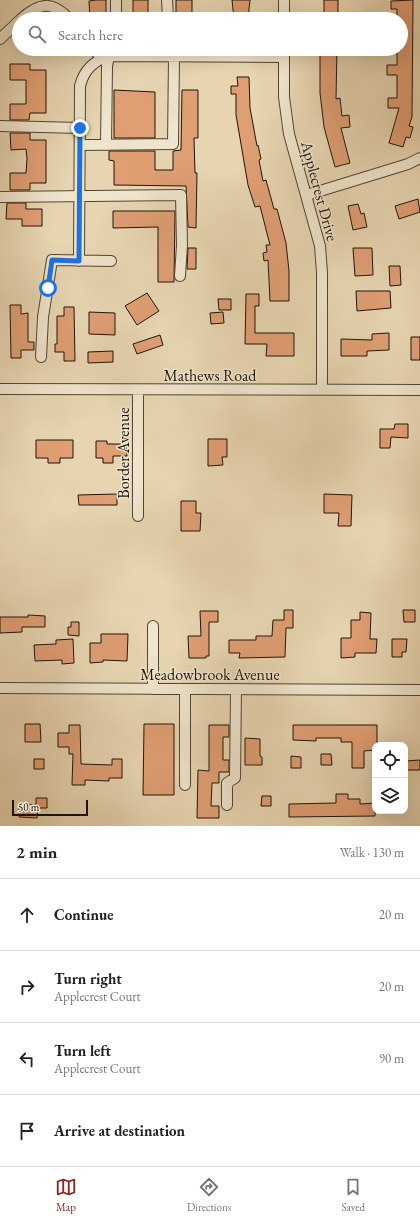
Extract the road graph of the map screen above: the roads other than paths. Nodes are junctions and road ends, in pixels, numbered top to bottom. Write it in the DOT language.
graph roads {
  1 [pos="116,0"];
  2 [pos="168,0"];
  3 [pos="284,0"];
  4 [pos="29,12"];
  5 [pos="63,12"];
  6 [pos="116,12"];
  7 [pos="168,12"];
  8 [pos="284,12"];
  9 [pos="12,28"];
  10 [pos="0,39"];
  11 [pos="109,56"];
  12 [pos="111,56"];
  13 [pos="171,56"];
  14 [pos="284,56"];
  15 [pos="0,126"];
  16 [pos="80,128"];
  17 [pos="80,145"];
  18 [pos="106,145"];
  19 [pos="420,158"];
  20 [pos="307,195"];
  21 [pos="80,196"];
  22 [pos="0,197"];
  23 [pos="79,261"];
  24 [pos="111,261"];
  25 [pos="180,276"];
  26 [pos="41,357"];
  27 [pos="0,390"];
  28 [pos="138,390"];
  29 [pos="322,390"];
  30 [pos="420,390"];
  31 [pos="138,516"];
  32 [pos="153,626"];
  33 [pos="0,688"];
  34 [pos="153,689"];
  35 [pos="185,689"];
  36 [pos="236,689"];
  37 [pos="420,690"];
  38 [pos="185,786"];
  39 [pos="227,805"];
  1 -- 6 [label="street"];
  2 -- 7 [label="street"];
  3 -- 8 [label="street"];
  4 -- 5 [label="street"];
  9 -- 10 [label="street"];
  11 -- 16 [label="street"];
  12 -- 18 [label="street"];
  13 -- 18 [label="street"];
  14 -- 20 [label="street, Applecrest Drive"];
  15 -- 16 [label="street"];
  16 -- 17 [label="street"];
  17 -- 18 [label="street"];
  17 -- 21 [label="street"];
  19 -- 20 [label="street"];
  20 -- 29 [label="street, Applecrest Drive"];
  21 -- 22 [label="street"];
  21 -- 23 [label="street"];
  21 -- 25 [label="street"];
  23 -- 24 [label="street"];
  23 -- 26 [label="street"];
  27 -- 28 [label="street, Mathews Road"];
  28 -- 29 [label="street, Mathews Road"];
  28 -- 31 [label="street, Border Avenue"];
  29 -- 30 [label="street, Mathews Road"];
  32 -- 34 [label="street"];
  33 -- 34 [label="street, Meadowbrook Avenue"];
  34 -- 35 [label="street, Meadowbrook Avenue"];
  35 -- 36 [label="street, Meadowbrook Avenue"];
  35 -- 38 [label="street"];
  36 -- 37 [label="street, Meadowbrook Avenue"];
  36 -- 39 [label="street"];
}
